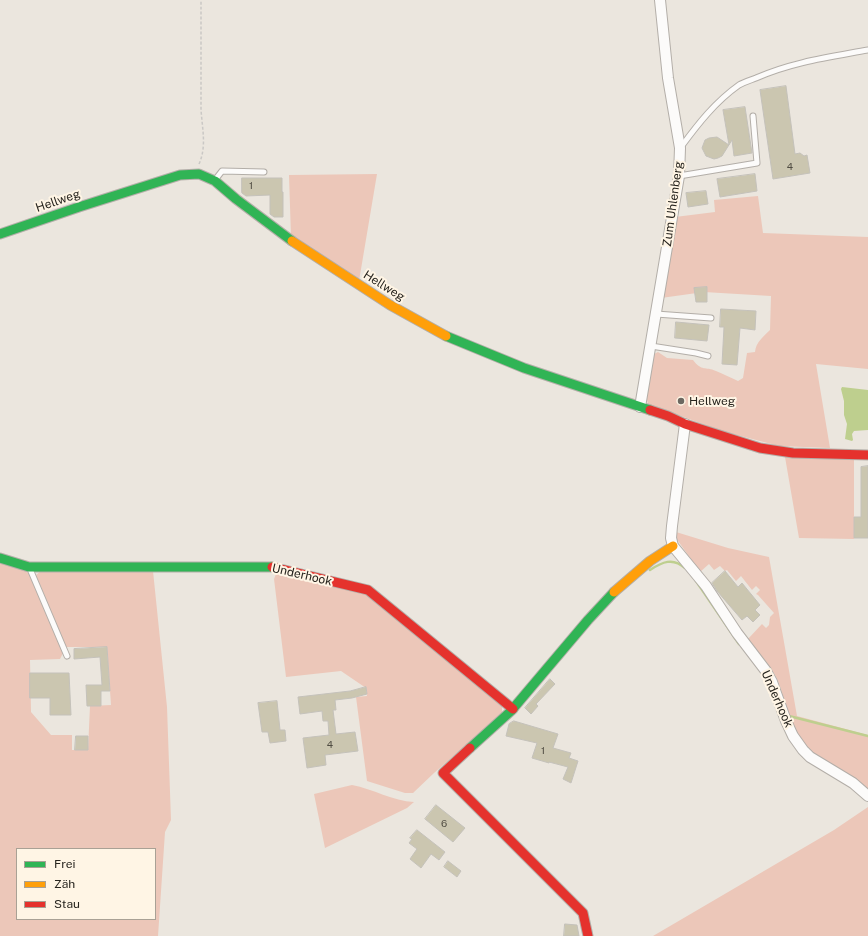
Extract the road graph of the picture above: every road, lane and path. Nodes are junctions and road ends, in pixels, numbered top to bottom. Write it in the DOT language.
graph roads {
  1 [pos="201,0"];
  2 [pos="660,0"];
  3 [pos="868,50"];
  4 [pos="753,116"];
  5 [pos="680,148"];
  6 [pos="264,172"];
  7 [pos="194,174"];
  8 [pos="679,176"];
  9 [pos="215,181"];
  10 [pos="0,234"];
  11 [pos="656,314"];
  12 [pos="711,318"];
  13 [pos="650,346"];
  14 [pos="708,356"];
  15 [pos="640,407"];
  16 [pos="685,424"];
  17 [pos="868,455"];
  18 [pos="673,546"];
  19 [pos="0,558"];
  20 [pos="29,567"];
  21 [pos="67,656"];
  22 [pos="513,709"];
  23 [pos="868,796"];
  24 [pos="588,936"];
  1 -- 7 [label="path"];
  2 -- 5 [label="street, Zum Uhlenberg"];
  3 -- 5 [label="lane"];
  4 -- 8 [label="lane"];
  5 -- 8 [label="street, Zum Uhlenberg"];
  6 -- 9 [label="lane"];
  7 -- 9 [label="street, Hellweg"];
  7 -- 10 [label="street, Hellweg"];
  8 -- 11 [label="street, Zum Uhlenberg"];
  9 -- 15 [label="street, Hellweg"];
  11 -- 12 [label="lane"];
  11 -- 13 [label="street, Zum Uhlenberg"];
  13 -- 14 [label="lane"];
  13 -- 15 [label="street, Zum Uhlenberg"];
  15 -- 16 [label="street, Hellweg"];
  16 -- 17 [label="street, Hellweg"];
  16 -- 18 [label="street"];
  18 -- 22 [label="street"];
  18 -- 23 [label="street, Underhook"];
  19 -- 20 [label="street, Underhook"];
  20 -- 21 [label="lane"];
  20 -- 22 [label="street, Underhook"];
  22 -- 24 [label="street"];
}
